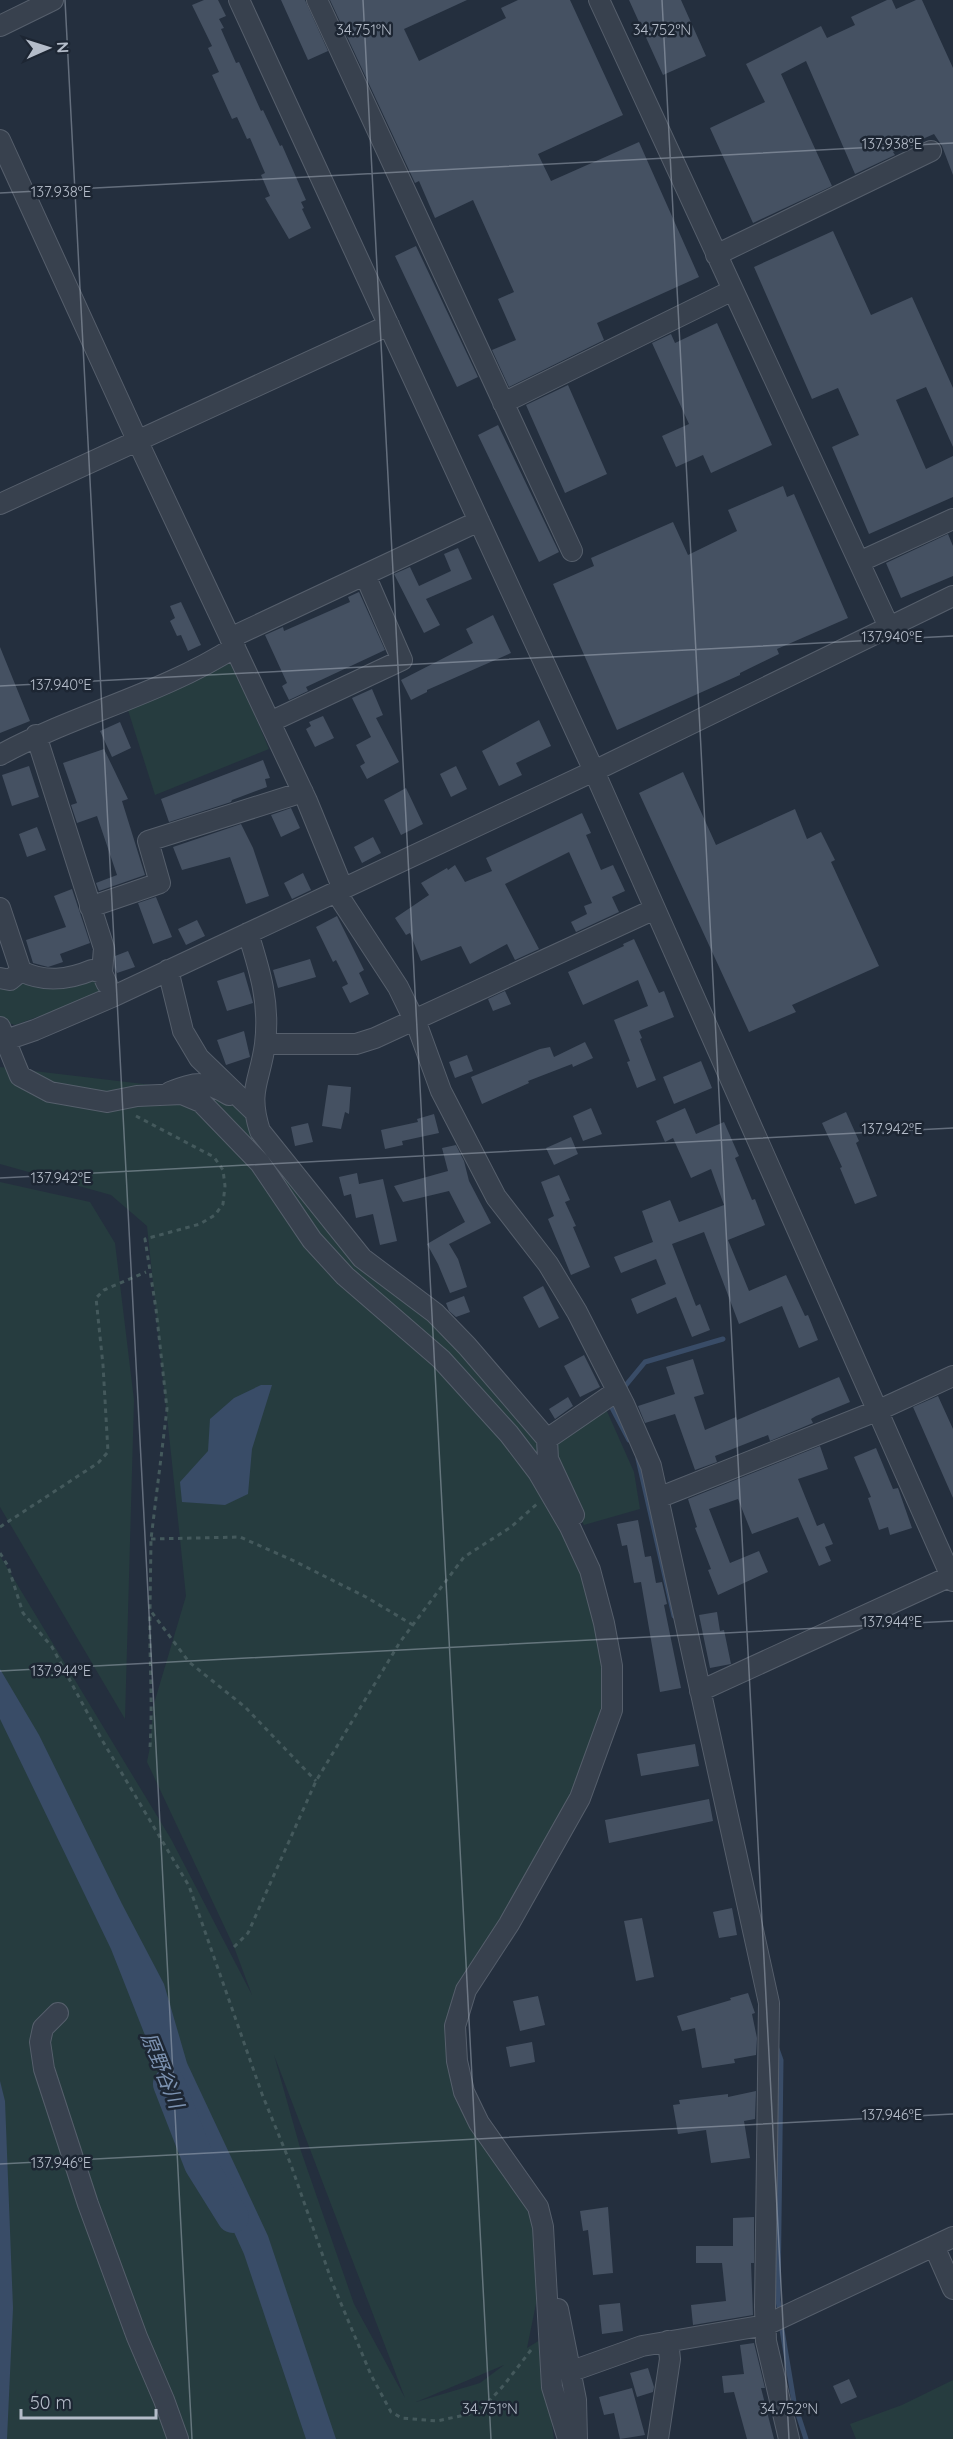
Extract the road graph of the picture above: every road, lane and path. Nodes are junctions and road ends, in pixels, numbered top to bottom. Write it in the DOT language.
graph roads {
  1 [pos="53,0"];
  2 [pos="239,0"];
  3 [pos="317,0"];
  4 [pos="599,0"];
  5 [pos="0,26"];
  6 [pos="0,140"];
  7 [pos="931,151"];
  8 [pos="717,255"];
  9 [pos="733,290"];
  10 [pos="389,325"];
  11 [pos="503,403"];
  12 [pos="138,442"];
  13 [pos="0,504"];
  14 [pos="953,519"];
  15 [pos="479,521"];
  16 [pos="572,551"];
  17 [pos="859,562"];
  18 [pos="365,575"];
  19 [pos="953,596"];
  20 [pos="889,627"];
  21 [pos="232,642"];
  22 [pos="270,722"];
  23 [pos="36,735"];
  24 [pos="0,755"];
  25 [pos="594,771"];
  26 [pos="303,792"];
  27 [pos="340,891"];
  28 [pos="90,907"];
  29 [pos="0,908"];
  30 [pos="655,909"];
  31 [pos="248,933"];
  32 [pos="21,970"];
  33 [pos="168,970"];
  34 [pos="102,973"];
  35 [pos="0,978"];
  36 [pos="112,997"];
  37 [pos="413,1019"];
  38 [pos="2,1036"];
  39 [pos="265,1044"];
  40 [pos="162,1095"];
  41 [pos="107,1101"];
  42 [pos="254,1111"];
  43 [pos="146,1272"];
  44 [pos="953,1376"];
  45 [pos="617,1391"];
  46 [pos="879,1410"];
  47 [pos="547,1439"];
  48 [pos="534,1494"];
  49 [pos="658,1498"];
  50 [pos="0,1527"];
  51 [pos="151,1539"];
  52 [pos="0,1553"];
  53 [pos="590,1570"];
  54 [pos="951,1573"];
  55 [pos="150,1610"];
  56 [pos="413,1625"];
  57 [pos="700,1690"];
  58 [pos="150,1748"];
  59 [pos="316,1781"];
  60 [pos="234,1947"];
  61 [pos="58,2013"];
  62 [pos="953,2237"];
  63 [pos="934,2246"];
  64 [pos="546,2285"];
  65 [pos="953,2289"];
  66 [pos="766,2325"];
  67 [pos="668,2341"];
  68 [pos="533,2348"];
  69 [pos="572,2371"];
  70 [pos="178,2439"];
  71 [pos="568,2439"];
  72 [pos="576,2439"];
  73 [pos="658,2439"];
  74 [pos="789,2439"];
  1 -- 5 [label="street"];
  2 -- 10 [label="street"];
  3 -- 11 [label="street"];
  4 -- 8 [label="street"];
  6 -- 12 [label="street"];
  7 -- 8 [label="street"];
  8 -- 9 [label="street"];
  9 -- 11 [label="street"];
  9 -- 17 [label="street"];
  10 -- 12 [label="street"];
  10 -- 15 [label="street"];
  11 -- 16 [label="street"];
  12 -- 13 [label="street"];
  12 -- 21 [label="street"];
  14 -- 17 [label="street"];
  15 -- 18 [label="street"];
  15 -- 25 [label="street"];
  17 -- 20 [label="street"];
  18 -- 21 [label="street"];
  18 -- 22 [label="street"];
  19 -- 20 [label="street"];
  20 -- 25 [label="street"];
  21 -- 22 [label="street"];
  21 -- 23 [label="street"];
  22 -- 26 [label="street"];
  23 -- 24 [label="street"];
  23 -- 28 [label="street"];
  25 -- 27 [label="street"];
  25 -- 30 [label="street"];
  26 -- 27 [label="street"];
  26 -- 28 [label="street"];
  27 -- 31 [label="street"];
  27 -- 37 [label="street"];
  28 -- 34 [label="street"];
  29 -- 32 [label="street"];
  30 -- 37 [label="street"];
  30 -- 46 [label="street"];
  31 -- 33 [label="street"];
  31 -- 39 [label="street"];
  32 -- 34 [label="street"];
  32 -- 35 [label="street"];
  33 -- 36 [label="street"];
  33 -- 42 [label="street"];
  34 -- 36 [label="street"];
  36 -- 38 [label="street"];
  37 -- 39 [label="street"];
  37 -- 45 [label="street"];
  38 -- 41 [label="street"];
  39 -- 42 [label="street"];
  40 -- 41 [label="street"];
  40 -- 42 [label="street"];
  40 -- 53 [label="street"];
  41 -- 51 [label="path"];
  42 -- 47 [label="street"];
  43 -- 50 [label="path"];
  44 -- 46 [label="street"];
  45 -- 47 [label="street"];
  45 -- 49 [label="street"];
  46 -- 49 [label="street"];
  46 -- 54 [label="street"];
  47 -- 53 [label="street"];
  48 -- 56 [label="path"];
  49 -- 57 [label="street"];
  51 -- 55 [label="path"];
  51 -- 56 [label="path"];
  52 -- 68 [label="path"];
  53 -- 64 [label="street"];
  54 -- 57 [label="street"];
  55 -- 58 [label="path"];
  55 -- 59 [label="path"];
  56 -- 59 [label="path"];
  57 -- 66 [label="street"];
  59 -- 60 [label="path"];
  61 -- 70 [label="street"];
  62 -- 63 [label="street"];
  63 -- 65 [label="street"];
  63 -- 66 [label="street"];
  64 -- 69 [label="street"];
  64 -- 71 [label="street"];
  66 -- 67 [label="street"];
  66 -- 74 [label="street"];
  67 -- 69 [label="street"];
  67 -- 73 [label="street"];
  69 -- 72 [label="street"];
}
